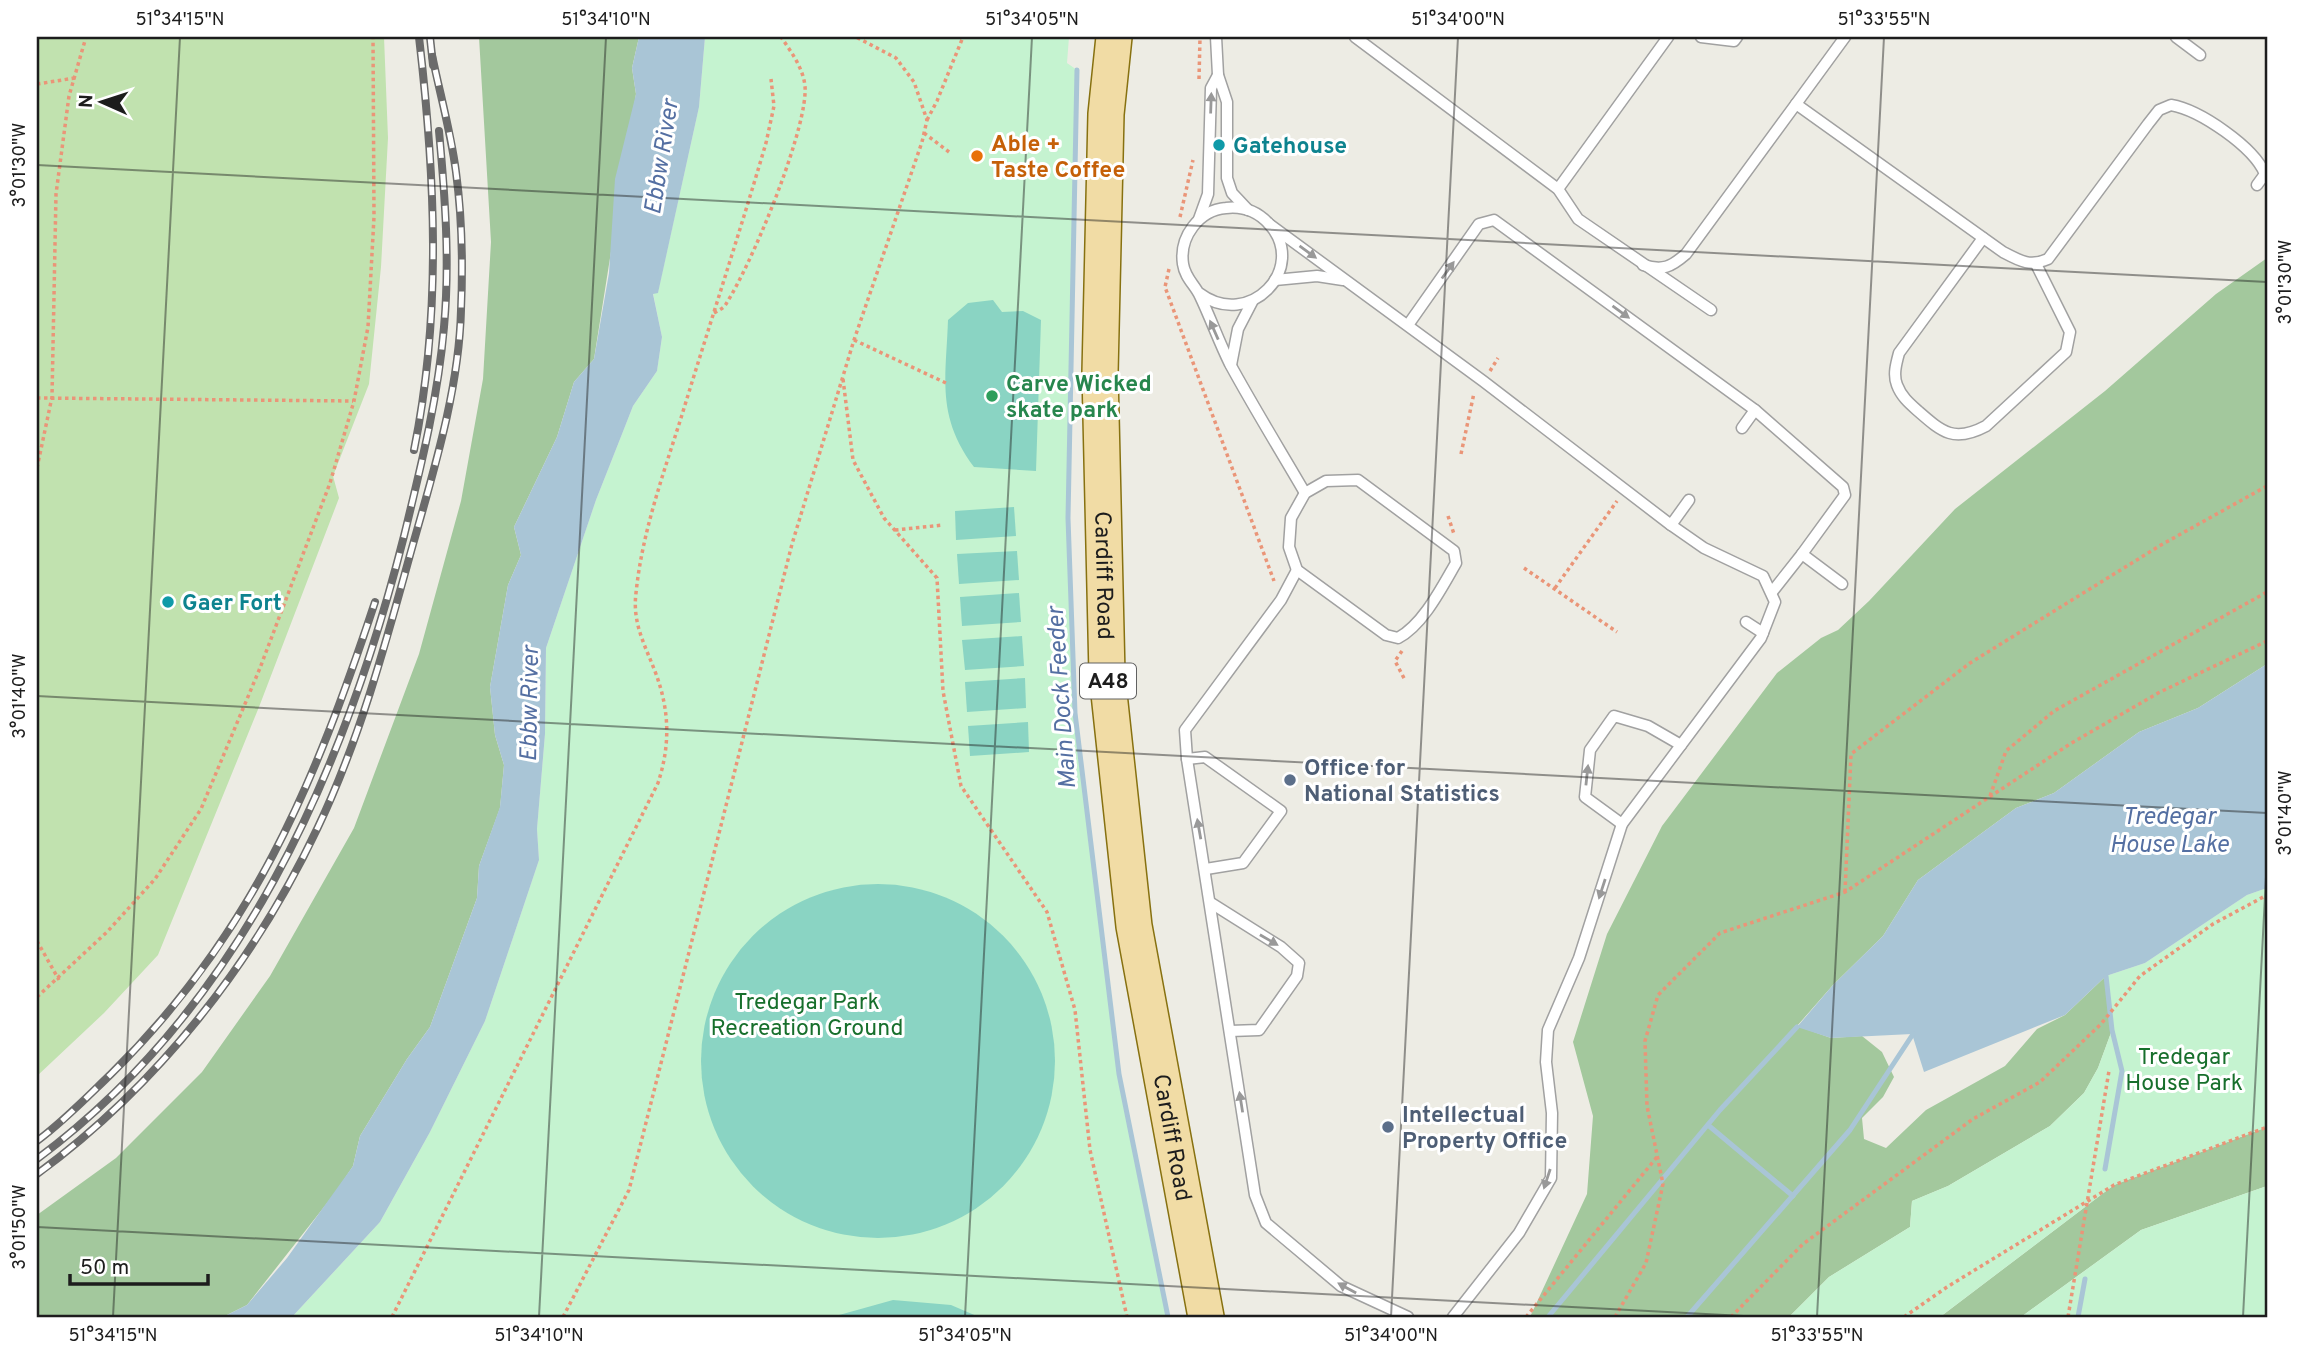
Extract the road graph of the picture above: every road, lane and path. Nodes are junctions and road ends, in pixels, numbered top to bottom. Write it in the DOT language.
graph roads {
  1 [pos="86,37"];
  2 [pos="373,37"];
  3 [pos="780,37"];
  4 [pos="856,37"];
  5 [pos="963,37"];
  6 [pos="1114,37"];
  7 [pos="1216,37"];
  8 [pos="1355,37"];
  9 [pos="1668,37"];
  10 [pos="1701,37"];
  11 [pos="1737,37"];
  12 [pos="1845,37"];
  13 [pos="2176,37"];
  14 [pos="2200,55"];
  15 [pos="1218,75"];
  16 [pos="75,78"];
  17 [pos="771,79"];
  18 [pos="37,84"];
  19 [pos="1796,104"];
  20 [pos="927,120"];
  21 [pos="924,133"];
  22 [pos="949,152"];
  23 [pos="2257,185"];
  24 [pos="1559,189"];
  25 [pos="1248,210"];
  26 [pos="1199,219"];
  27 [pos="1269,224"];
  28 [pos="1983,238"];
  29 [pos="1643,264"];
  30 [pos="2036,264"];
  31 [pos="1275,280"];
  32 [pos="1346,280"];
  33 [pos="1199,293"];
  34 [pos="1252,302"];
  35 [pos="1711,310"];
  36 [pos="712,314"];
  37 [pos="1408,325"];
  38 [pos="854,340"];
  39 [pos="1231,365"];
  40 [pos="842,377"];
  41 [pos="946,383"];
  42 [pos="1474,393"];
  43 [pos="52,397"];
  44 [pos="37,398"];
  45 [pos="354,401"];
  46 [pos="1755,410"];
  47 [pos="1742,428"];
  48 [pos="1461,454"];
  49 [pos="37,468"];
  50 [pos="2267,486"];
  51 [pos="1625,490"];
  52 [pos="1304,493"];
  53 [pos="1689,500"];
  54 [pos="943,525"];
  55 [pos="1671,525"];
  56 [pos="895,530"];
  57 [pos="1802,554"];
  58 [pos="1524,568"];
  59 [pos="1297,570"];
  60 [pos="1842,584"];
  61 [pos="1555,587"];
  62 [pos="1772,592"];
  63 [pos="2267,592"];
  64 [pos="1746,622"];
  65 [pos="1618,632"];
  66 [pos="1763,633"];
  67 [pos="2267,641"];
  68 [pos="1681,745"];
  69 [pos="1187,759"];
  70 [pos="1989,798"];
  71 [pos="1622,824"];
  72 [pos="1206,869"];
  73 [pos="1845,892"];
  74 [pos="2267,895"];
  75 [pos="1211,903"];
  76 [pos="37,941"];
  77 [pos="59,980"];
  78 [pos="37,997"];
  79 [pos="1230,1031"];
  80 [pos="2109,1071"];
  81 [pos="2267,1127"];
  82 [pos="1657,1157"];
  83 [pos="2088,1201"];
  84 [pos="392,1317"];
  85 [pos="563,1317"];
  86 [pos="1127,1317"];
  87 [pos="1206,1317"];
  88 [pos="1408,1317"];
  89 [pos="1453,1317"];
  90 [pos="1526,1317"];
  91 [pos="1615,1317"];
  92 [pos="1731,1317"];
  93 [pos="1905,1317"];
  94 [pos="2068,1317"];
  1 -- 16 [label="path"];
  2 -- 45 [label="path"];
  3 -- 36 [label="path"];
  4 -- 20 [label="path"];
  5 -- 20 [label="path"];
  6 -- 87 [label="main road, Cardiff Road / A48"];
  7 -- 15 [label="lane"];
  8 -- 24 [label="lane"];
  9 -- 24 [label="lane"];
  10 -- 11 [label="lane"];
  12 -- 19 [label="lane"];
  13 -- 14 [label="lane"];
  15 -- 25 [label="lane"];
  26 -- 15 [label="lane, one-way"];
  16 -- 18 [label="path"];
  16 -- 43 [label="path"];
  17 -- 36 [label="path"];
  19 -- 28 [label="lane"];
  19 -- 29 [label="lane"];
  20 -- 21 [label="path"];
  21 -- 22 [label="path"];
  21 -- 38 [label="path"];
  23 -- 30 [label="lane"];
  24 -- 29 [label="lane"];
  25 -- 26 [label="lane"];
  25 -- 27 [label="lane"];
  26 -- 33 [label="lane"];
  27 -- 31 [label="lane"];
  27 -- 32 [label="lane, one-way"];
  28 -- 30 [label="lane"];
  28 -- 30 [label="lane"];
  29 -- 35 [label="lane"];
  31 -- 32 [label="lane"];
  31 -- 34 [label="lane"];
  32 -- 37 [label="lane"];
  33 -- 34 [label="lane"];
  39 -- 33 [label="lane, one-way"];
  34 -- 39 [label="lane"];
  36 -- 84 [label="path"];
  37 -- 46 [label="lane, one-way"];
  37 -- 51 [label="lane"];
  38 -- 40 [label="path"];
  38 -- 41 [label="path"];
  39 -- 52 [label="lane"];
  40 -- 56 [label="path"];
  40 -- 85 [label="path"];
  42 -- 48 [label="path"];
  43 -- 44 [label="path"];
  43 -- 45 [label="path"];
  43 -- 49 [label="path"];
  45 -- 77 [label="path"];
  46 -- 47 [label="lane"];
  46 -- 57 [label="lane"];
  50 -- 73 [label="path"];
  51 -- 55 [label="lane"];
  51 -- 61 [label="path"];
  52 -- 59 [label="lane"];
  52 -- 59 [label="lane"];
  53 -- 55 [label="lane"];
  54 -- 56 [label="path"];
  55 -- 62 [label="lane"];
  56 -- 86 [label="path"];
  57 -- 60 [label="lane"];
  57 -- 62 [label="lane"];
  58 -- 61 [label="path"];
  59 -- 69 [label="lane"];
  61 -- 65 [label="path"];
  62 -- 66 [label="lane"];
  63 -- 70 [label="path"];
  64 -- 66 [label="lane"];
  66 -- 68 [label="lane"];
  67 -- 70 [label="path"];
  68 -- 71 [label="lane"];
  71 -- 68 [label="lane, one-way"];
  72 -- 69 [label="lane, one-way"];
  69 -- 72 [label="lane"];
  70 -- 73 [label="path"];
  71 -- 89 [label="lane, one-way"];
  72 -- 75 [label="lane"];
  73 -- 82 [label="path"];
  74 -- 92 [label="path"];
  75 -- 79 [label="lane"];
  75 -- 79 [label="lane, one-way"];
  76 -- 77 [label="path"];
  77 -- 78 [label="path"];
  88 -- 79 [label="lane, one-way"];
  80 -- 83 [label="path"];
  81 -- 83 [label="path"];
  82 -- 90 [label="path"];
  82 -- 91 [label="path"];
  83 -- 93 [label="path"];
  83 -- 94 [label="path"];
}
